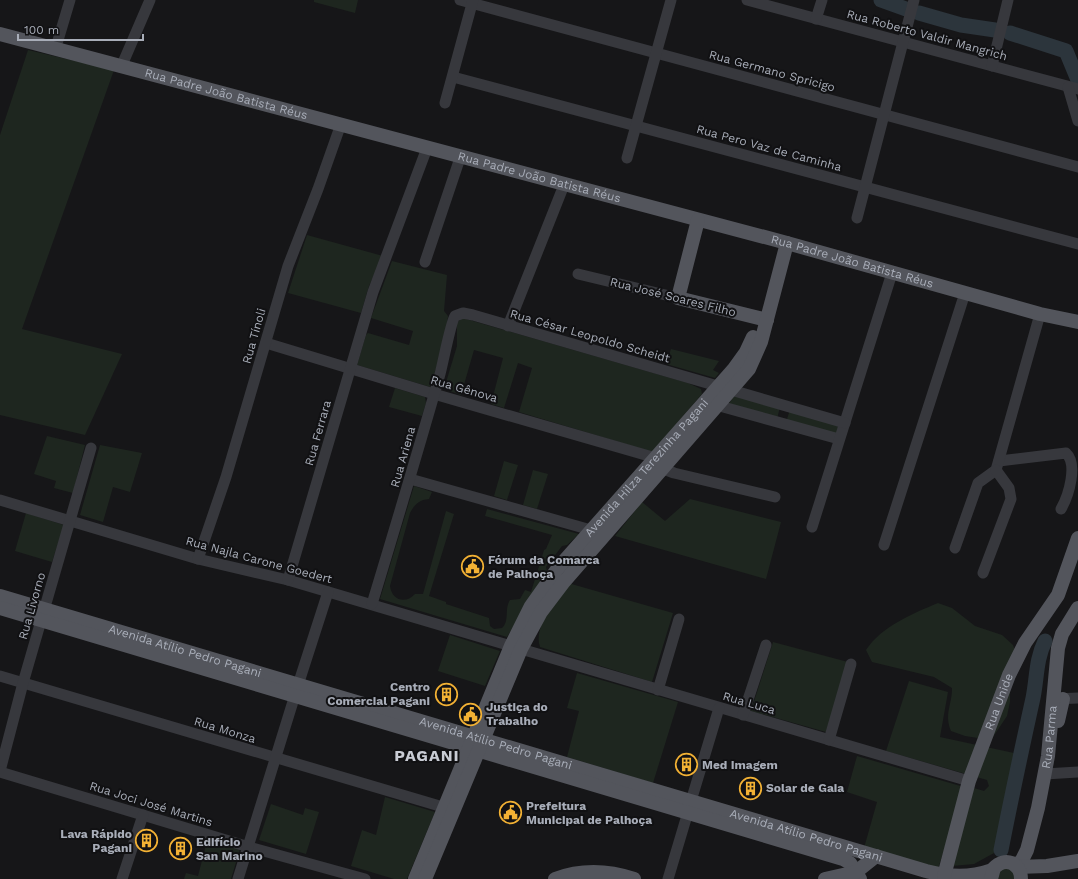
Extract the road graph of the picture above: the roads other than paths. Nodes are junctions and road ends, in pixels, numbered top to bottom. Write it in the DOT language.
graph roads {
  1 [pos="70,0"];
  2 [pos="150,0"];
  3 [pos="460,0"];
  4 [pos="671,0"];
  5 [pos="747,0"];
  6 [pos="822,0"];
  7 [pos="914,0"];
  8 [pos="1008,0"];
  9 [pos="473,2"];
  10 [pos="816,19"];
  11 [pos="0,34"];
  12 [pos="903,42"];
  13 [pos="56,47"];
  14 [pos="656,53"];
  15 [pos="122,65"];
  16 [pos="992,66"];
  17 [pos="453,76"];
  18 [pos="1073,88"];
  19 [pos="446,103"];
  20 [pos="884,114"];
  21 [pos="1078,121"];
  22 [pos="341,124"];
  23 [pos="636,126"];
  24 [pos="427,148"];
  25 [pos="460,158"];
  26 [pos="627,158"];
  27 [pos="1078,167"];
  28 [pos="564,185"];
  29 [pos="865,187"];
  30 [pos="857,218"];
  31 [pos="698,220"];
  32 [pos="787,243"];
  33 [pos="1078,244"];
  34 [pos="425,262"];
  35 [pos="892,273"];
  36 [pos="578,274"];
  37 [pos="965,293"];
  38 [pos="678,298"];
  39 [pos="1040,314"];
  40 [pos="455,316"];
  41 [pos="763,319"];
  42 [pos="1078,322"];
  43 [pos="508,326"];
  44 [pos="266,343"];
  45 [pos="350,369"];
  46 [pos="724,388"];
  47 [pos="434,394"];
  48 [pos="716,406"];
  49 [pos="785,406"];
  50 [pos="844,423"];
  51 [pos="780,424"];
  52 [pos="839,439"];
  53 [pos="91,448"];
  54 [pos="658,464"];
  55 [pos="998,465"];
  56 [pos="410,479"];
  57 [pos="776,498"];
  58 [pos="0,500"];
  59 [pos="1061,509"];
  60 [pos="70,521"];
  61 [pos="812,527"];
  62 [pos="596,534"];
  63 [pos="1078,538"];
  64 [pos="884,545"];
  65 [pos="954,548"];
  66 [pos="198,559"];
  67 [pos="983,573"];
  68 [pos="288,580"];
  69 [pos="328,592"];
  70 [pos="1058,595"];
  71 [pos="0,596"];
  72 [pos="372,604"];
  73 [pos="0,608"];
  74 [pos="1076,610"];
  75 [pos="44,615"];
  76 [pos="679,619"];
  77 [pos="1038,623"];
  78 [pos="1062,634"];
  79 [pos="766,645"];
  80 [pos="516,648"];
  81 [pos="851,664"];
  82 [pos="0,676"];
  83 [pos="23,683"];
  84 [pos="296,690"];
  85 [pos="658,690"];
  86 [pos="1078,698"];
  87 [pos="1058,699"];
  88 [pos="719,708"];
  89 [pos="743,715"];
  90 [pos="829,740"];
  91 [pos="476,743"];
  92 [pos="276,758"];
  93 [pos="0,771"];
  94 [pos="1078,772"];
  95 [pos="1045,774"];
  96 [pos="969,781"];
  97 [pos="444,807"];
  98 [pos="689,807"];
  99 [pos="143,815"];
  100 [pos="249,847"];
  101 [pos="876,856"];
  102 [pos="1078,862"];
  103 [pos="1018,870"];
  104 [pos="334,875"];
  105 [pos="992,875"];
  106 [pos="858,876"];
  107 [pos="944,876"];
  108 [pos="122,879"];
  109 [pos="238,879"];
  110 [pos="365,879"];
  111 [pos="415,879"];
  112 [pos="425,879"];
  113 [pos="555,879"];
  114 [pos="634,879"];
  115 [pos="668,879"];
  116 [pos="825,879"];
  1 -- 13 [label="street"];
  2 -- 15 [label="street"];
  3 -- 9 [label="street, Rua Germano Spricigo"];
  4 -- 14 [label="street"];
  5 -- 10 [label="street, Rua Roberto Valdir Mangrich"];
  6 -- 10 [label="street"];
  7 -- 12 [label="street"];
  8 -- 16 [label="street"];
  9 -- 14 [label="street, Rua Germano Spricigo"];
  9 -- 17 [label="street"];
  10 -- 12 [label="street, Rua Roberto Valdir Mangrich"];
  11 -- 13 [label="main road, Rua Padre João Batista Réus"];
  12 -- 16 [label="street, Rua Roberto Valdir Mangrich"];
  12 -- 20 [label="street"];
  13 -- 15 [label="main road, Rua Padre João Batista Réus"];
  14 -- 20 [label="street, Rua Germano Spricigo"];
  14 -- 23 [label="street"];
  15 -- 22 [label="main road, Rua Padre João Batista Réus"];
  16 -- 18 [label="street, Rua Roberto Valdir Mangrich"];
  17 -- 19 [label="street"];
  17 -- 23 [label="street, Rua Pero Vaz de Caminha"];
  18 -- 21 [label="street"];
  20 -- 27 [label="street, Rua Germano Spricigo"];
  20 -- 29 [label="street"];
  22 -- 24 [label="main road, Rua Padre João Batista Réus"];
  22 -- 44 [label="street, Rua Tínoli"];
  23 -- 26 [label="street"];
  23 -- 29 [label="street, Rua Pero Vaz de Caminha"];
  24 -- 25 [label="main road, Rua Padre João Batista Réus"];
  24 -- 45 [label="street, Rua Ferrara"];
  25 -- 28 [label="main road, Rua Padre João Batista Réus"];
  25 -- 34 [label="street"];
  28 -- 31 [label="main road, Rua Padre João Batista Réus"];
  28 -- 43 [label="street"];
  29 -- 30 [label="street"];
  29 -- 33 [label="street, Rua Pero Vaz de Caminha"];
  31 -- 32 [label="main road, Rua Padre João Batista Réus"];
  31 -- 38 [label="main road"];
  32 -- 35 [label="main road, Rua Padre João Batista Réus"];
  32 -- 41 [label="main road, Avenida Hilza Terezinha Pagani"];
  35 -- 37 [label="main road, Rua Padre João Batista Réus"];
  35 -- 50 [label="street"];
  36 -- 38 [label="street, Rua José Soares Filho"];
  37 -- 39 [label="main road, Rua Padre João Batista Réus"];
  37 -- 64 [label="street"];
  38 -- 41 [label="main road, Rua José Soares Filho"];
  39 -- 42 [label="main road, Rua Padre João Batista Réus"];
  39 -- 55 [label="street"];
  40 -- 43 [label="street, Rua César Leopoldo Scheidt"];
  40 -- 47 [label="street, Rua Ariena"];
  41 -- 46 [label="main road, Avenida Hilza Terezinha Pagani"];
  43 -- 46 [label="street, Rua César Leopoldo Scheidt"];
  44 -- 45 [label="street, Rua Gênova"];
  44 -- 66 [label="street, Rua Tínoli"];
  45 -- 47 [label="street, Rua Gênova"];
  45 -- 68 [label="street, Rua Ferrara"];
  46 -- 48 [label="main road, Avenida Hilza Terezinha Pagani"];
  46 -- 49 [label="street, Rua César Leopoldo Scheidt"];
  46 -- 54 [label="main road, Avenida Hilza Terezinha Pagani"];
  47 -- 54 [label="street, Rua Gênova"];
  47 -- 56 [label="street, Rua Ariena"];
  48 -- 51 [label="street"];
  48 -- 54 [label="main road, Avenida Hilza Terezinha Pagani"];
  49 -- 50 [label="street, Rua César Leopoldo Scheidt"];
  49 -- 51 [label="street"];
  50 -- 52 [label="street"];
  51 -- 52 [label="street"];
  52 -- 61 [label="street"];
  53 -- 60 [label="street, Rua Livorno"];
  54 -- 57 [label="street, Rua Gênova"];
  54 -- 62 [label="main road, Avenida Hilza Terezinha Pagani"];
  55 -- 59 [label="street"];
  55 -- 65 [label="street"];
  55 -- 67 [label="street"];
  56 -- 62 [label="street"];
  56 -- 72 [label="street, Rua Ariena"];
  58 -- 60 [label="street, Rua Najla Carone Goedert"];
  60 -- 66 [label="street, Rua Najla Carone Goedert"];
  60 -- 75 [label="street, Rua Livorno"];
  62 -- 80 [label="main road, Avenida Hilza Terezinha Pagani"];
  63 -- 70 [label="main road, Rua Unide"];
  66 -- 68 [label="street, Rua Najla Carone Goedert"];
  68 -- 69 [label="street, Rua Najla Carone Goedert"];
  69 -- 72 [label="street, Rua Najla Carone Goedert"];
  69 -- 84 [label="street"];
  70 -- 74 [label="main road"];
  70 -- 77 [label="main road, Rua Unide"];
  71 -- 75 [label="main road, Avenida Atílio Pedro Pagani"];
  72 -- 80 [label="street, Rua Najla Carone Goedert"];
  73 -- 75 [label="main road, Avenida Atílio Pedro Pagani"];
  74 -- 78 [label="main road, Rua Parma"];
  75 -- 83 [label="street, Rua Livorno"];
  75 -- 84 [label="main road, Avenida Atílio Pedro Pagani"];
  76 -- 85 [label="street"];
  77 -- 78 [label="main road"];
  77 -- 96 [label="main road, Rua Unide"];
  78 -- 87 [label="main road, Rua Parma"];
  79 -- 89 [label="street"];
  80 -- 85 [label="street, Rua Luca"];
  80 -- 91 [label="main road, Avenida Hilza Terezinha Pagani"];
  81 -- 90 [label="street"];
  82 -- 83 [label="street, Rua Monza"];
  83 -- 92 [label="street, Rua Monza"];
  83 -- 93 [label="street, Rua Livorno"];
  84 -- 91 [label="main road, Avenida Atílio Pedro Pagani"];
  84 -- 92 [label="street"];
  85 -- 88 [label="street, Rua Luca"];
  86 -- 87 [label="street"];
  87 -- 95 [label="main road, Rua Parma"];
  88 -- 89 [label="street, Rua Luca"];
  88 -- 98 [label="street"];
  89 -- 90 [label="street, Rua Luca"];
  90 -- 96 [label="street, Rua Luca"];
  91 -- 97 [label="main road, Avenida Hilza Terezinha Pagani"];
  91 -- 98 [label="main road, Avenida Atílio Pedro Pagani"];
  91 -- 112 [label="main road, Avenida Hilza Terezinha Pagani"];
  92 -- 97 [label="street, Rua Monza"];
  92 -- 100 [label="street"];
  93 -- 99 [label="street, Rua Joci José Martins"];
  94 -- 95 [label="street"];
  95 -- 103 [label="main road, Rua Parma"];
  96 -- 107 [label="main road, Rua Unide"];
  97 -- 111 [label="main road, Avenida Hilza Terezinha Pagani"];
  98 -- 101 [label="main road, Avenida Atílio Pedro Pagani"];
  98 -- 106 [label="main road, Avenida Atílio Pedro Pagani"];
  98 -- 115 [label="street"];
  99 -- 100 [label="street, Rua Joci José Martins"];
  99 -- 108 [label="street"];
  100 -- 104 [label="street, Rua Joci José Martins"];
  100 -- 109 [label="street"];
  101 -- 106 [label="main road"];
  101 -- 107 [label="main road, Avenida Atílio Pedro Pagani"];
  102 -- 103 [label="main road"];
  103 -- 105 [label="main road, Avenida Atílio Pedro Pagani"];
  104 -- 110 [label="street, Rua Joci José Martins"];
  105 -- 107 [label="main road, Avenida Atílio Pedro Pagani"];
  106 -- 116 [label="main road"];
  113 -- 114 [label="main road"];
}
